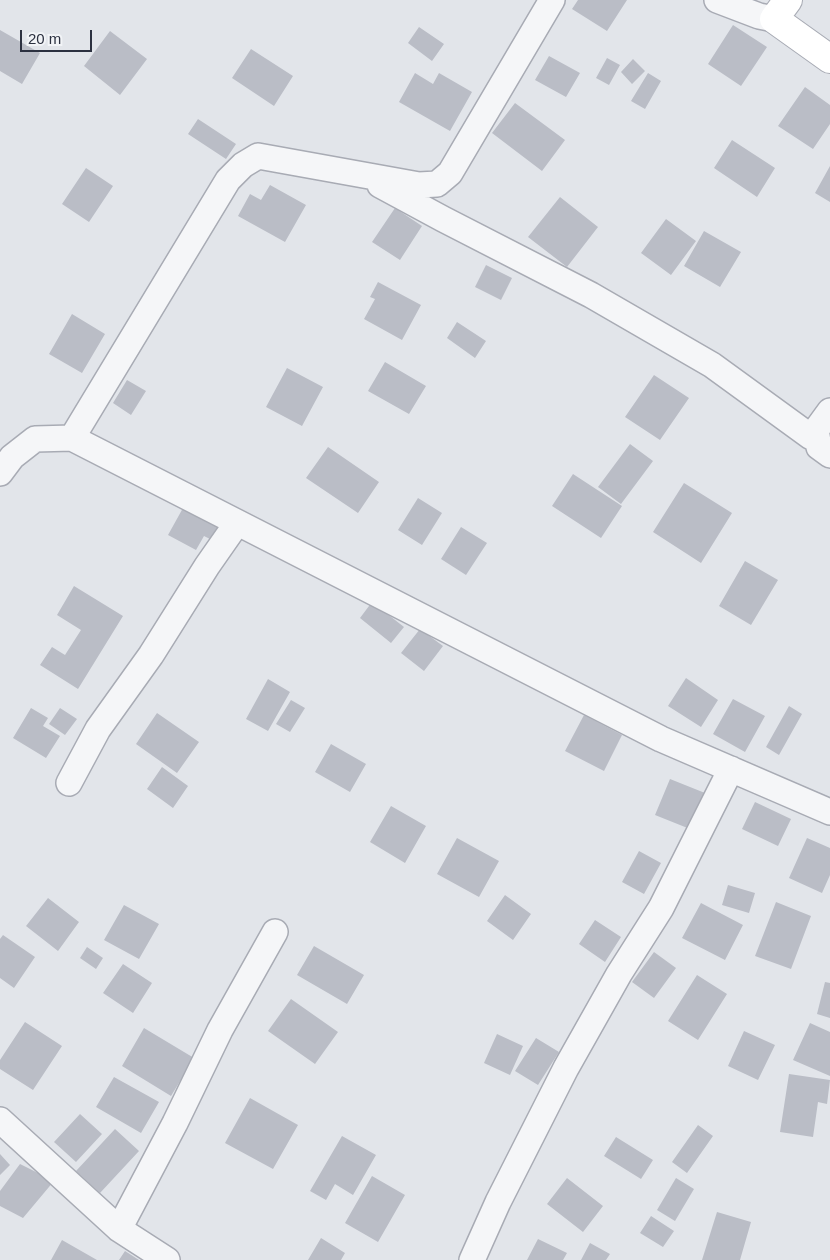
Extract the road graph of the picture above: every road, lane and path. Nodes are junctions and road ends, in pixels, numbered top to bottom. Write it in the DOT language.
graph roads {
  1 [pos="552,0"];
  2 [pos="717,0"];
  3 [pos="781,9"];
  4 [pos="830,58"];
  5 [pos="361,175"];
  6 [pos="823,420"];
  7 [pos="72,438"];
  8 [pos="830,455"];
  9 [pos="0,473"];
  10 [pos="237,523"];
  11 [pos="730,769"];
  12 [pos="69,783"];
  13 [pos="830,812"];
  14 [pos="275,932"];
  15 [pos="0,1120"];
  16 [pos="120,1229"];
  17 [pos="167,1260"];
  18 [pos="472,1260"];
  1 -- 5 [label="street"];
  2 -- 3 [label="street"];
  3 -- 4 [label="main road"];
  5 -- 6 [label="street"];
  5 -- 7 [label="street"];
  6 -- 8 [label="street"];
  7 -- 9 [label="street"];
  7 -- 10 [label="street"];
  10 -- 11 [label="street"];
  10 -- 12 [label="street"];
  11 -- 13 [label="street"];
  11 -- 18 [label="street"];
  14 -- 16 [label="street"];
  15 -- 16 [label="street"];
  16 -- 17 [label="street"];
}
